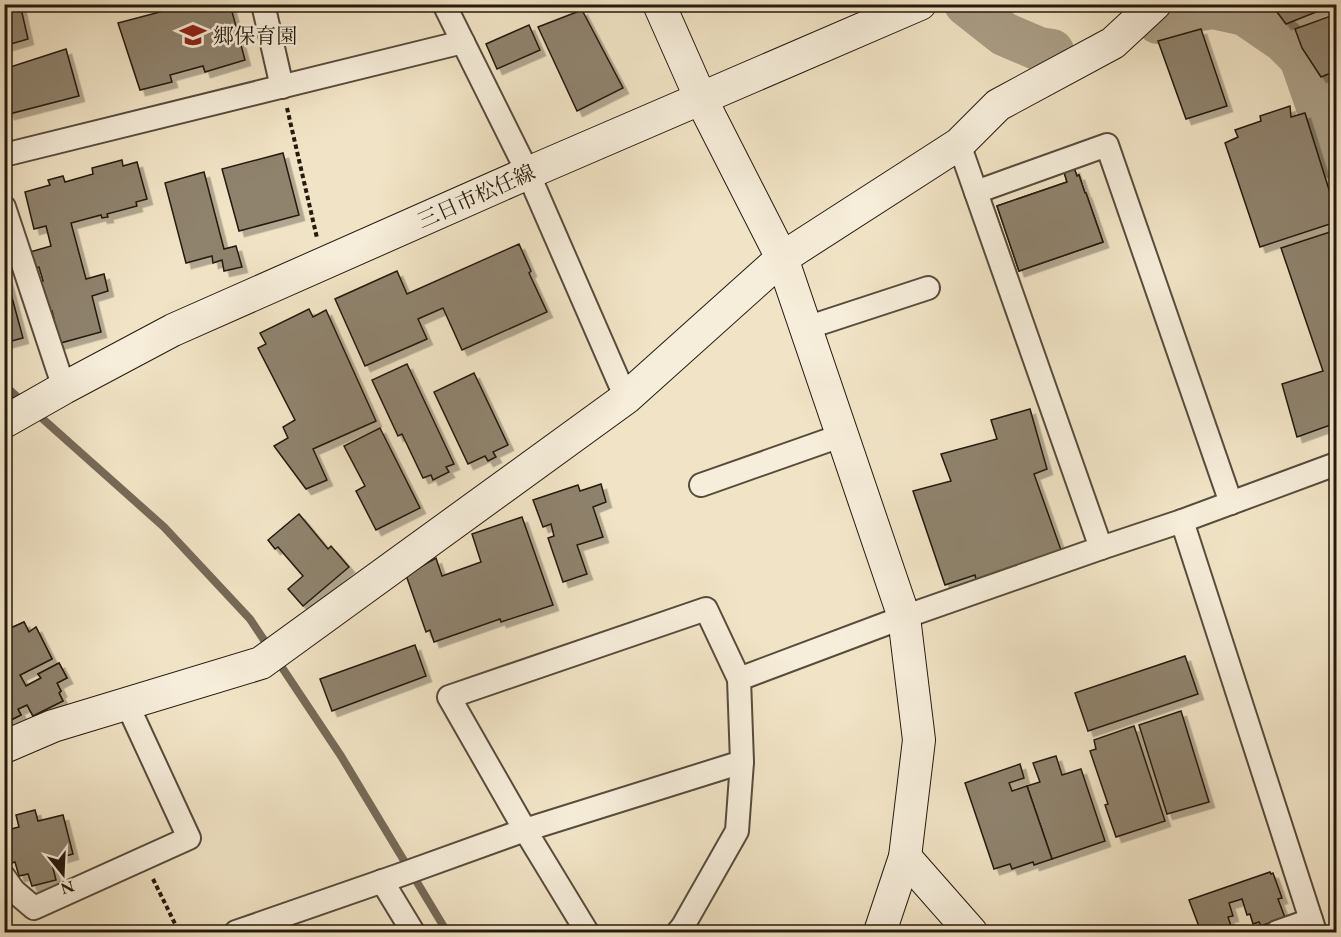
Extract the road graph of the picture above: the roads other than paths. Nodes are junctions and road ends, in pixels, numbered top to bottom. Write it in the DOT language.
graph roads {
  1 [pos="263,4"];
  2 [pos="444,4"];
  3 [pos="659,4"];
  4 [pos="920,4"];
  5 [pos="1155,4"];
  6 [pos="463,42"];
  7 [pos="282,87"];
  8 [pos="701,99"];
  9 [pos="959,144"];
  10 [pos="4,155"];
  11 [pos="528,173"];
  12 [pos="976,192"];
  13 [pos="4,207"];
  14 [pos="782,258"];
  15 [pos="928,288"];
  16 [pos="806,328"];
  17 [pos="626,398"];
  18 [pos="31,407"];
  19 [pos="843,435"];
  20 [pos="1336,464"];
  21 [pos="701,485"];
  22 [pos="1231,503"];
  23 [pos="1182,521"];
  24 [pos="1101,548"];
  25 [pos="904,617"];
  26 [pos="739,680"];
  27 [pos="127,704"];
  28 [pos="4,747"];
  29 [pos="742,762"];
  30 [pos="525,830"];
  31 [pos="905,857"];
  32 [pos="391,878"];
  33 [pos="5,879"];
  34 [pos="1313,926"];
  35 [pos="236,933"];
  36 [pos="413,933"];
  37 [pos="587,933"];
  38 [pos="678,933"];
  39 [pos="880,933"];
  40 [pos="971,933"];
  41 [pos="1277,933"];
  1 -- 7 [label="street"];
  2 -- 6 [label="street"];
  3 -- 8 [label="street"];
  4 -- 8 [label="street, 三日市松任線"];
  5 -- 9 [label="street"];
  6 -- 7 [label="street"];
  6 -- 11 [label="street"];
  7 -- 10 [label="street"];
  8 -- 11 [label="street, 三日市松任線"];
  8 -- 14 [label="street"];
  9 -- 12 [label="street"];
  9 -- 14 [label="street"];
  11 -- 17 [label="street"];
  11 -- 18 [label="street, 三日市松任線"];
  12 -- 22 [label="street"];
  12 -- 24 [label="street"];
  13 -- 18 [label="street"];
  14 -- 16 [label="street"];
  14 -- 17 [label="street"];
  15 -- 16 [label="street"];
  16 -- 19 [label="street"];
  17 -- 27 [label="street"];
  19 -- 21 [label="street"];
  19 -- 25 [label="street"];
  20 -- 22 [label="street"];
  22 -- 23 [label="street"];
  23 -- 24 [label="street"];
  23 -- 34 [label="street"];
  24 -- 25 [label="street"];
  25 -- 26 [label="street"];
  25 -- 31 [label="street"];
  26 -- 29 [label="street"];
  26 -- 30 [label="street"];
  27 -- 28 [label="street"];
  27 -- 33 [label="street"];
  29 -- 30 [label="street"];
  29 -- 38 [label="street"];
  30 -- 32 [label="street"];
  30 -- 37 [label="street"];
  31 -- 39 [label="street"];
  31 -- 40 [label="street"];
  32 -- 35 [label="street"];
  32 -- 36 [label="street"];
  34 -- 41 [label="street"];
}
